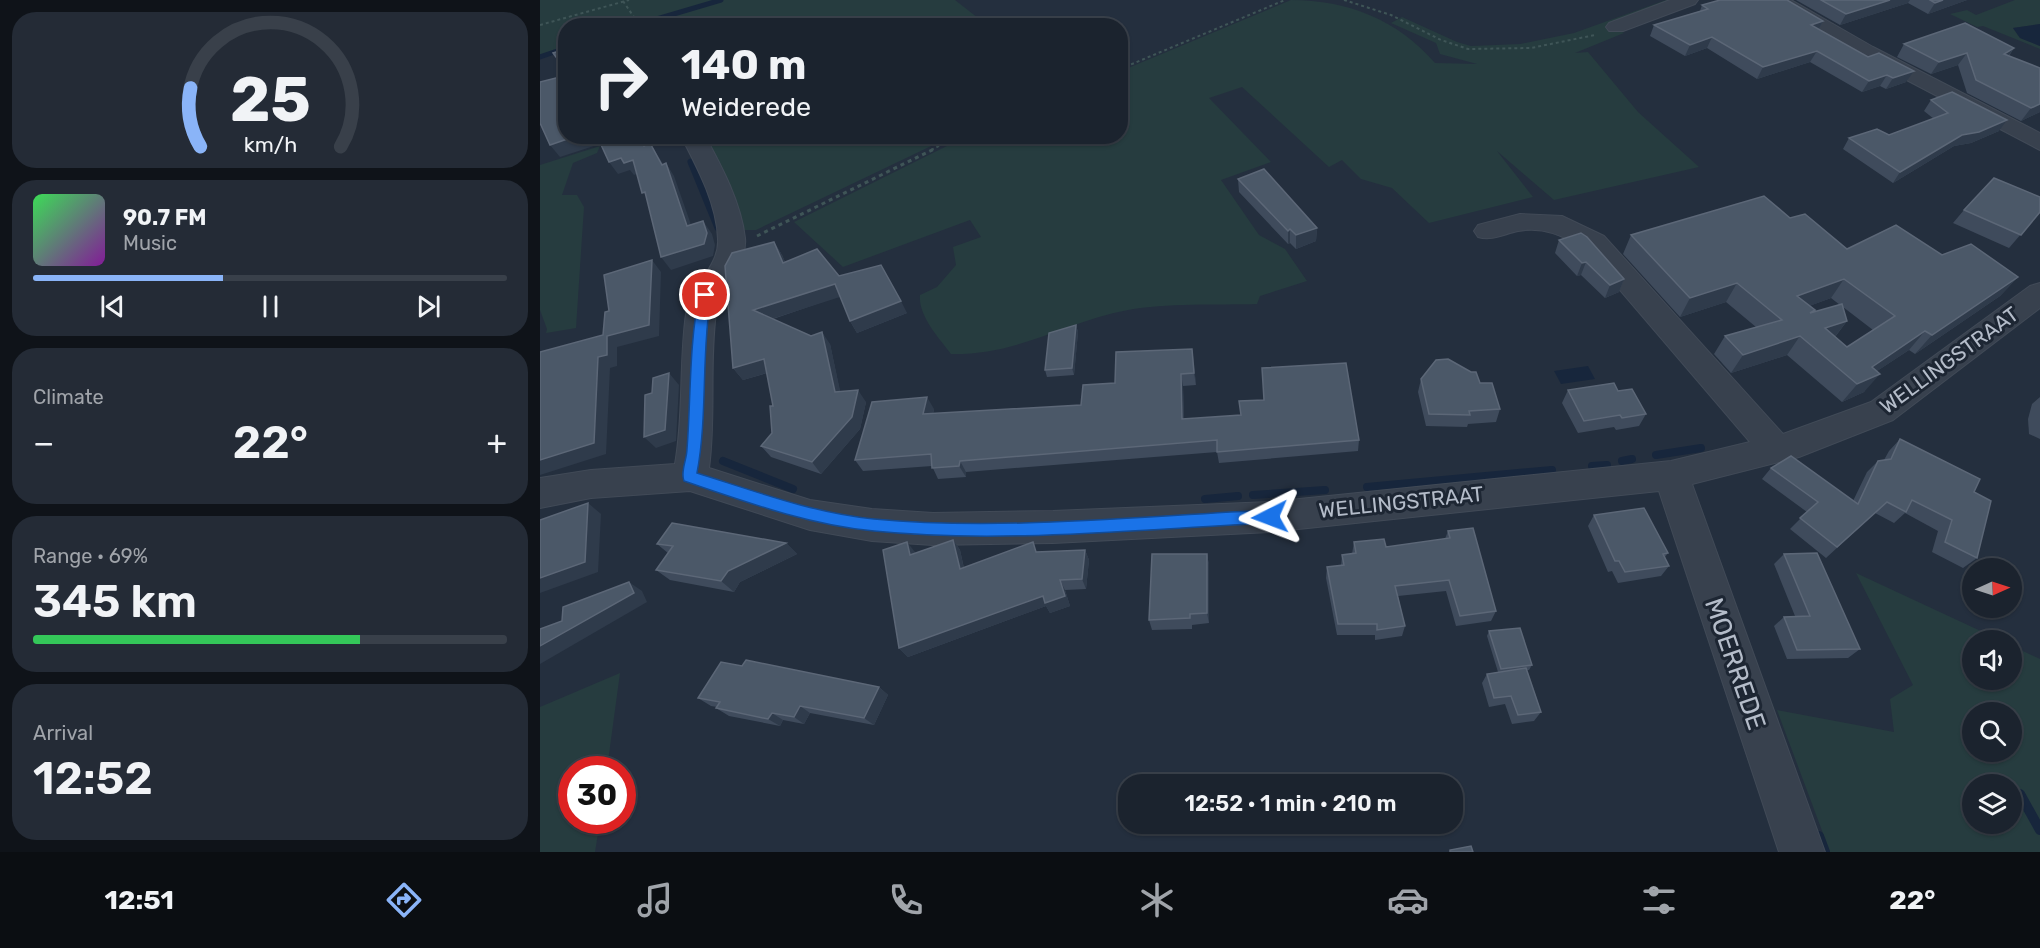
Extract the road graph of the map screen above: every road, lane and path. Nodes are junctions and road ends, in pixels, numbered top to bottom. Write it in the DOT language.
graph roads {
  1 [pos="629,0"];
  2 [pos="1285,0"];
  3 [pos="1344,0"];
  4 [pos="1688,0"];
  5 [pos="1777,0"];
  6 [pos="623,1"];
  7 [pos="564,18"];
  8 [pos="635,18"];
  9 [pos="558,20"];
  10 [pos="540,25"];
  11 [pos="1616,27"];
  12 [pos="1128,66"];
  13 [pos="2040,143"];
  14 [pos="697,144"];
  15 [pos="943,144"];
  16 [pos="1487,231"];
  17 [pos="732,248"];
  18 [pos="2040,292"];
  19 [pos="1777,450"];
  20 [pos="1671,475"];
  21 [pos="690,477"];
  22 [pos="540,494"];
  23 [pos="1802,852"];
  1 -- 6 [label="path"];
  2 -- 12 [label="path"];
  3 -- 11 [label="path"];
  4 -- 11 [label="street"];
  5 -- 13 [label="street"];
  6 -- 7 [label="path"];
  6 -- 8 [label="path"];
  9 -- 10 [label="path"];
  14 -- 17 [label="street"];
  15 -- 17 [label="path"];
  16 -- 19 [label="street"];
  17 -- 21 [label="street"];
  18 -- 19 [label="street, WELLINGSTRAAT"];
  19 -- 20 [label="street, WELLINGSTRAAT"];
  20 -- 21 [label="street, WELLINGSTRAAT"];
  20 -- 23 [label="street, MOERREDE"];
  21 -- 22 [label="street, WELLINGSTRAAT"];
}
